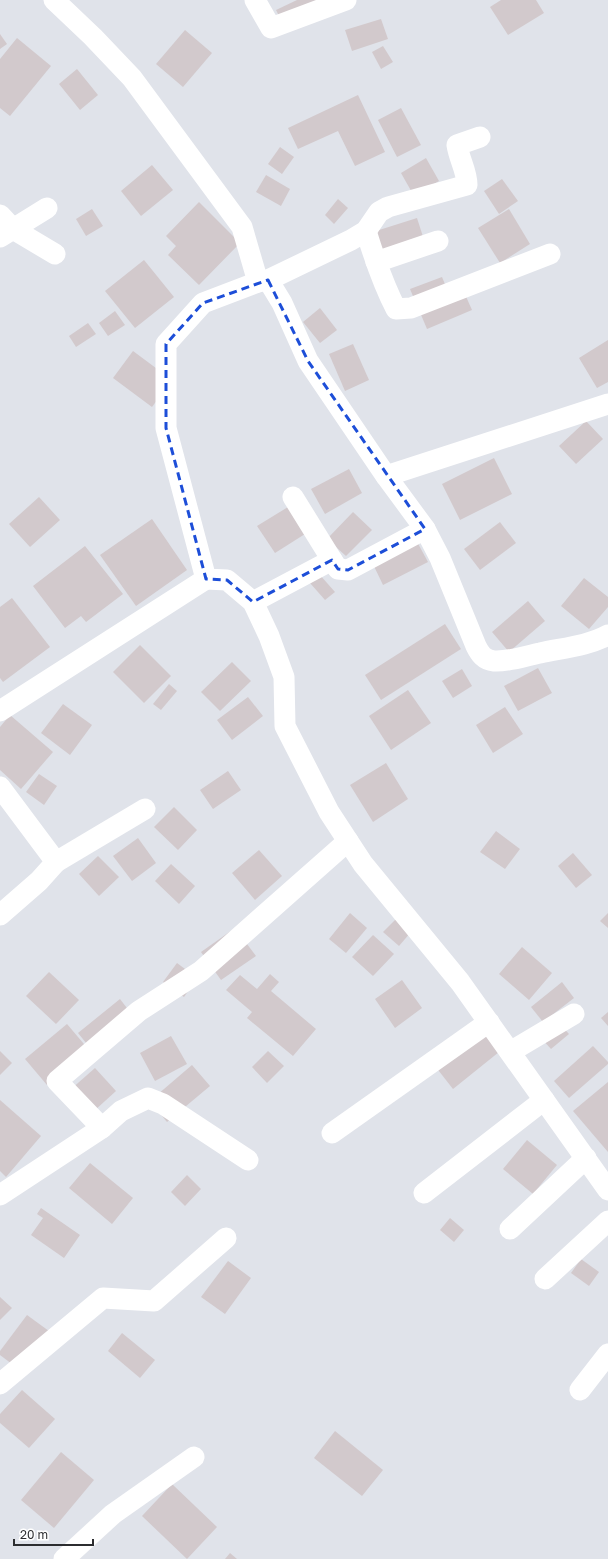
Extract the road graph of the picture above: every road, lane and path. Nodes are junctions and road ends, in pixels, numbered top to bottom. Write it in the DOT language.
graph roads {
  1 [pos="54,0"];
  2 [pos="255,0"];
  3 [pos="346,0"];
  4 [pos="480,137"];
  5 [pos="47,208"];
  6 [pos="4,227"];
  7 [pos="366,231"];
  8 [pos="438,241"];
  9 [pos="55,254"];
  10 [pos="550,254"];
  11 [pos="376,262"];
  12 [pos="263,281"];
  13 [pos="608,404"];
  14 [pos="386,476"];
  15 [pos="293,497"];
  16 [pos="425,529"];
  17 [pos="332,560"];
  18 [pos="206,579"];
  19 [pos="253,602"];
  20 [pos="608,635"];
  21 [pos="0,711"];
  22 [pos="0,787"];
  23 [pos="145,809"];
  24 [pos="348,841"];
  25 [pos="56,862"];
  26 [pos="0,915"];
  27 [pos="574,1014"];
  28 [pos="489,1022"];
  29 [pos="510,1052"];
  30 [pos="544,1100"];
  31 [pos="102,1128"];
  32 [pos="332,1133"];
  33 [pos="586,1158"];
  34 [pos="248,1160"];
  35 [pos="608,1190"];
  36 [pos="424,1192"];
  37 [pos="0,1196"];
  38 [pos="608,1221"];
  39 [pos="510,1229"];
  40 [pos="226,1238"];
  41 [pos="545,1279"];
  42 [pos="608,1354"];
  43 [pos="0,1384"];
  44 [pos="580,1390"];
  45 [pos="194,1457"];
  46 [pos="64,1559"];
  1 -- 12 [label="street"];
  2 -- 3 [label="street"];
  4 -- 7 [label="street"];
  5 -- 6 [label="street"];
  6 -- 9 [label="street"];
  7 -- 11 [label="street"];
  7 -- 12 [label="street"];
  8 -- 11 [label="street"];
  10 -- 11 [label="street"];
  12 -- 14 [label="street"];
  12 -- 18 [label="street"];
  13 -- 14 [label="street"];
  14 -- 16 [label="street"];
  15 -- 17 [label="street"];
  16 -- 17 [label="street"];
  16 -- 20 [label="street"];
  17 -- 19 [label="street"];
  18 -- 19 [label="street"];
  18 -- 21 [label="street"];
  19 -- 24 [label="street"];
  22 -- 25 [label="street"];
  23 -- 25 [label="street"];
  24 -- 28 [label="street"];
  24 -- 31 [label="street"];
  25 -- 26 [label="street"];
  27 -- 29 [label="street"];
  28 -- 29 [label="street"];
  28 -- 32 [label="street"];
  29 -- 30 [label="street"];
  30 -- 33 [label="street"];
  30 -- 36 [label="street"];
  31 -- 34 [label="street"];
  31 -- 37 [label="street"];
  33 -- 35 [label="street"];
  33 -- 39 [label="street"];
  38 -- 41 [label="street"];
  40 -- 43 [label="street"];
  42 -- 44 [label="street"];
  45 -- 46 [label="street"];
}
